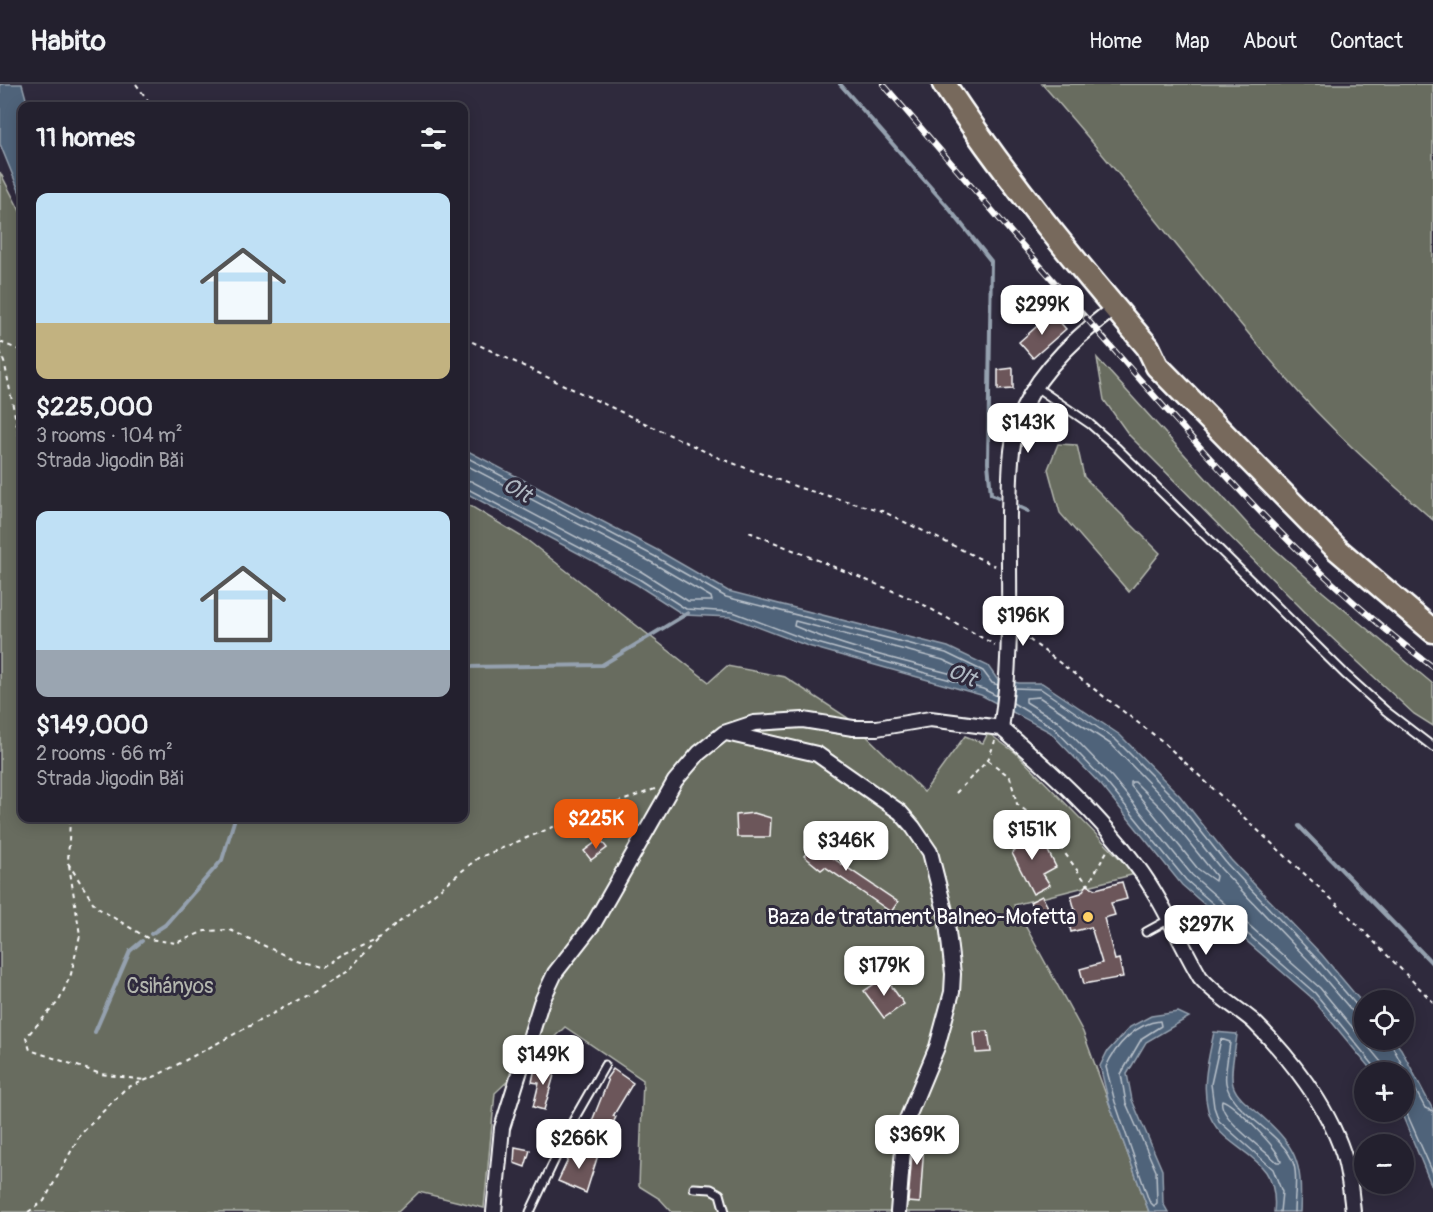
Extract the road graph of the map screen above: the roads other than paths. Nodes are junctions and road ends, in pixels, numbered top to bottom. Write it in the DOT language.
graph roads {
  1 [pos="944,84"];
  2 [pos="1114,308"];
  3 [pos="1148,347"];
  4 [pos="1036,387"];
  5 [pos="1433,615"];
  6 [pos="1433,631"];
  7 [pos="1001,728"];
  8 [pos="724,733"];
  9 [pos="1433,747"];
  10 [pos="1168,920"];
  11 [pos="1146,932"];
  12 [pos="605,1065"];
  13 [pos="694,1188"];
  14 [pos="494,1212"];
  15 [pos="530,1212"];
  16 [pos="726,1212"];
  17 [pos="898,1212"];
  18 [pos="1353,1212"];
  1 -- 2 [label="highway"];
  2 -- 3 [label="highway"];
  2 -- 4 [label="street"];
  3 -- 5 [label="highway"];
  3 -- 6 [label="highway"];
  4 -- 7 [label="street"];
  4 -- 9 [label="lane"];
  7 -- 8 [label="street"];
  7 -- 10 [label="street"];
  8 -- 14 [label="street"];
  8 -- 17 [label="street"];
  10 -- 11 [label="lane"];
  10 -- 18 [label="street"];
  12 -- 15 [label="lane"];
  13 -- 16 [label="lane"];
}
